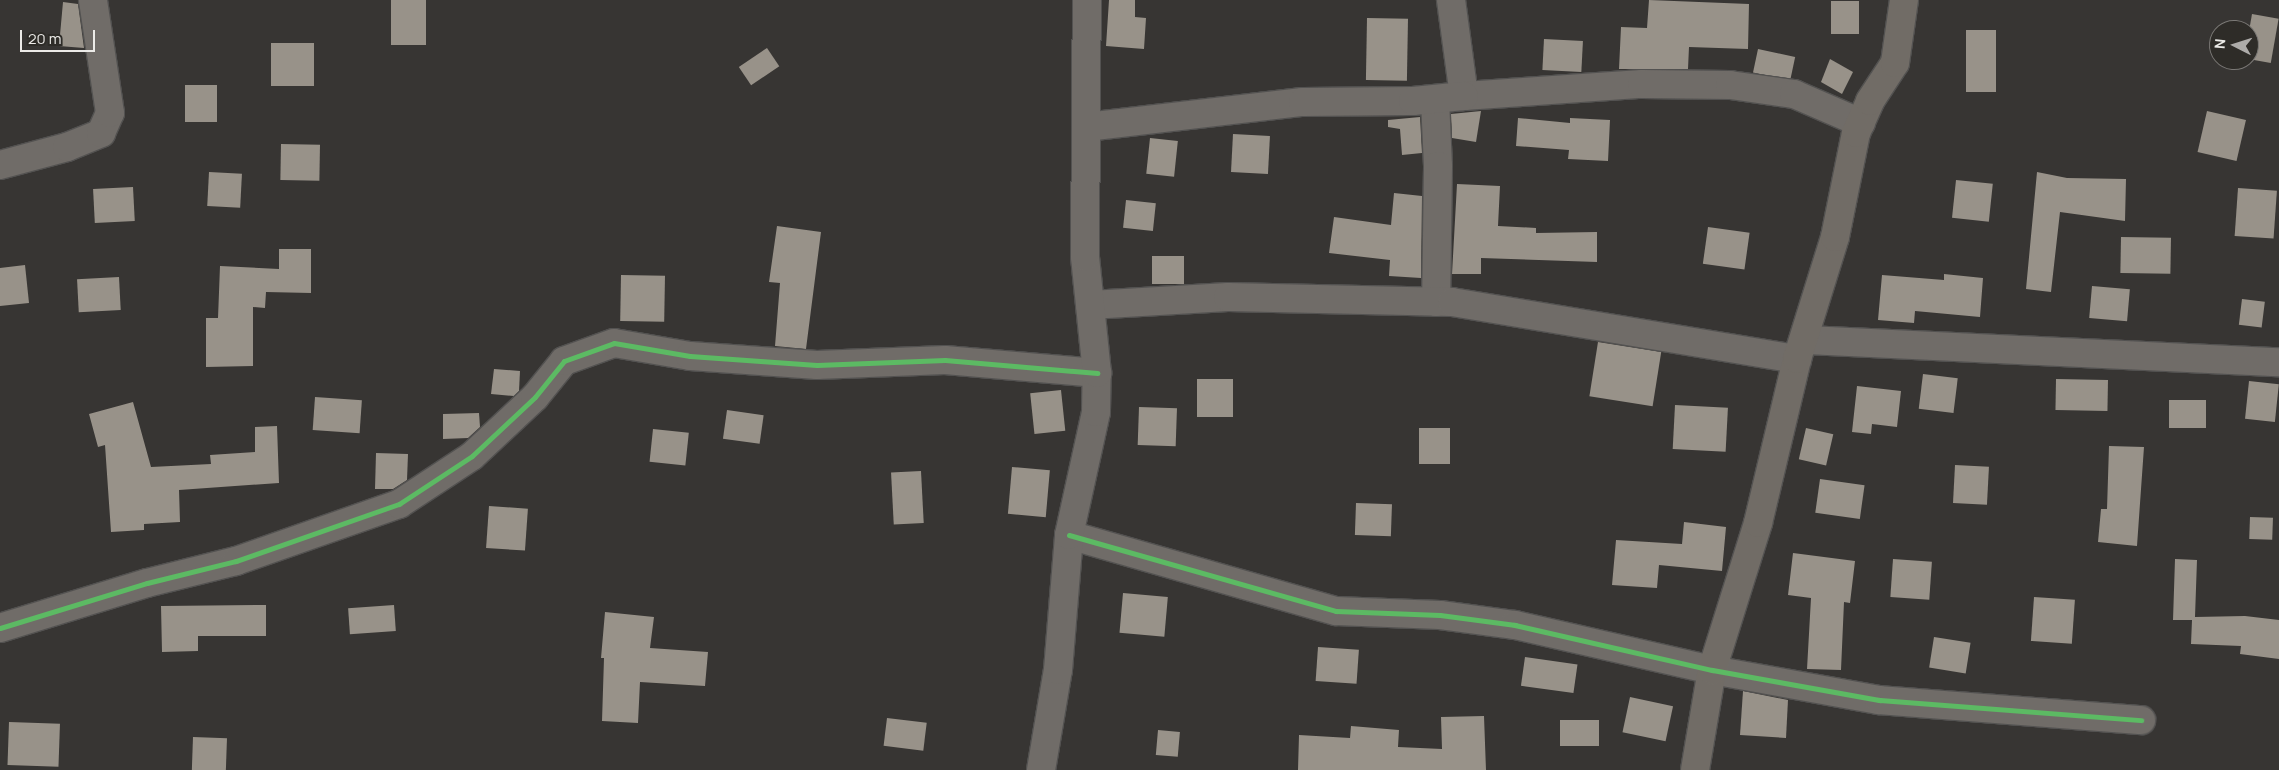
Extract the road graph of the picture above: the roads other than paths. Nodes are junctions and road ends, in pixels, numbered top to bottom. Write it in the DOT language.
graph roads {
  1 [pos="93,0"];
  2 [pos="1088,0"];
  3 [pos="1450,0"];
  4 [pos="1904,0"];
  5 [pos="1464,96"];
  6 [pos="1435,100"];
  7 [pos="1861,123"];
  8 [pos="1086,127"];
  9 [pos="0,165"];
  10 [pos="1436,302"];
  11 [pos="1090,304"];
  12 [pos="1801,349"];
  13 [pos="2279,362"];
  14 [pos="1097,373"];
  15 [pos="1069,535"];
  16 [pos="0,628"];
  17 [pos="1712,670"];
  18 [pos="2141,720"];
  19 [pos="1041,770"];
  20 [pos="1695,770"];
  1 -- 9 [label="street"];
  2 -- 8 [label="street"];
  3 -- 5 [label="street"];
  4 -- 7 [label="main road"];
  5 -- 6 [label="street"];
  5 -- 7 [label="street"];
  6 -- 8 [label="street"];
  6 -- 10 [label="street"];
  7 -- 12 [label="main road"];
  8 -- 11 [label="street"];
  10 -- 11 [label="street"];
  10 -- 12 [label="street"];
  11 -- 14 [label="street"];
  12 -- 13 [label="street"];
  12 -- 17 [label="main road"];
  14 -- 15 [label="street"];
  14 -- 16 [label="street"];
  15 -- 17 [label="street"];
  15 -- 19 [label="street"];
  17 -- 18 [label="street"];
  17 -- 20 [label="main road"];
}
